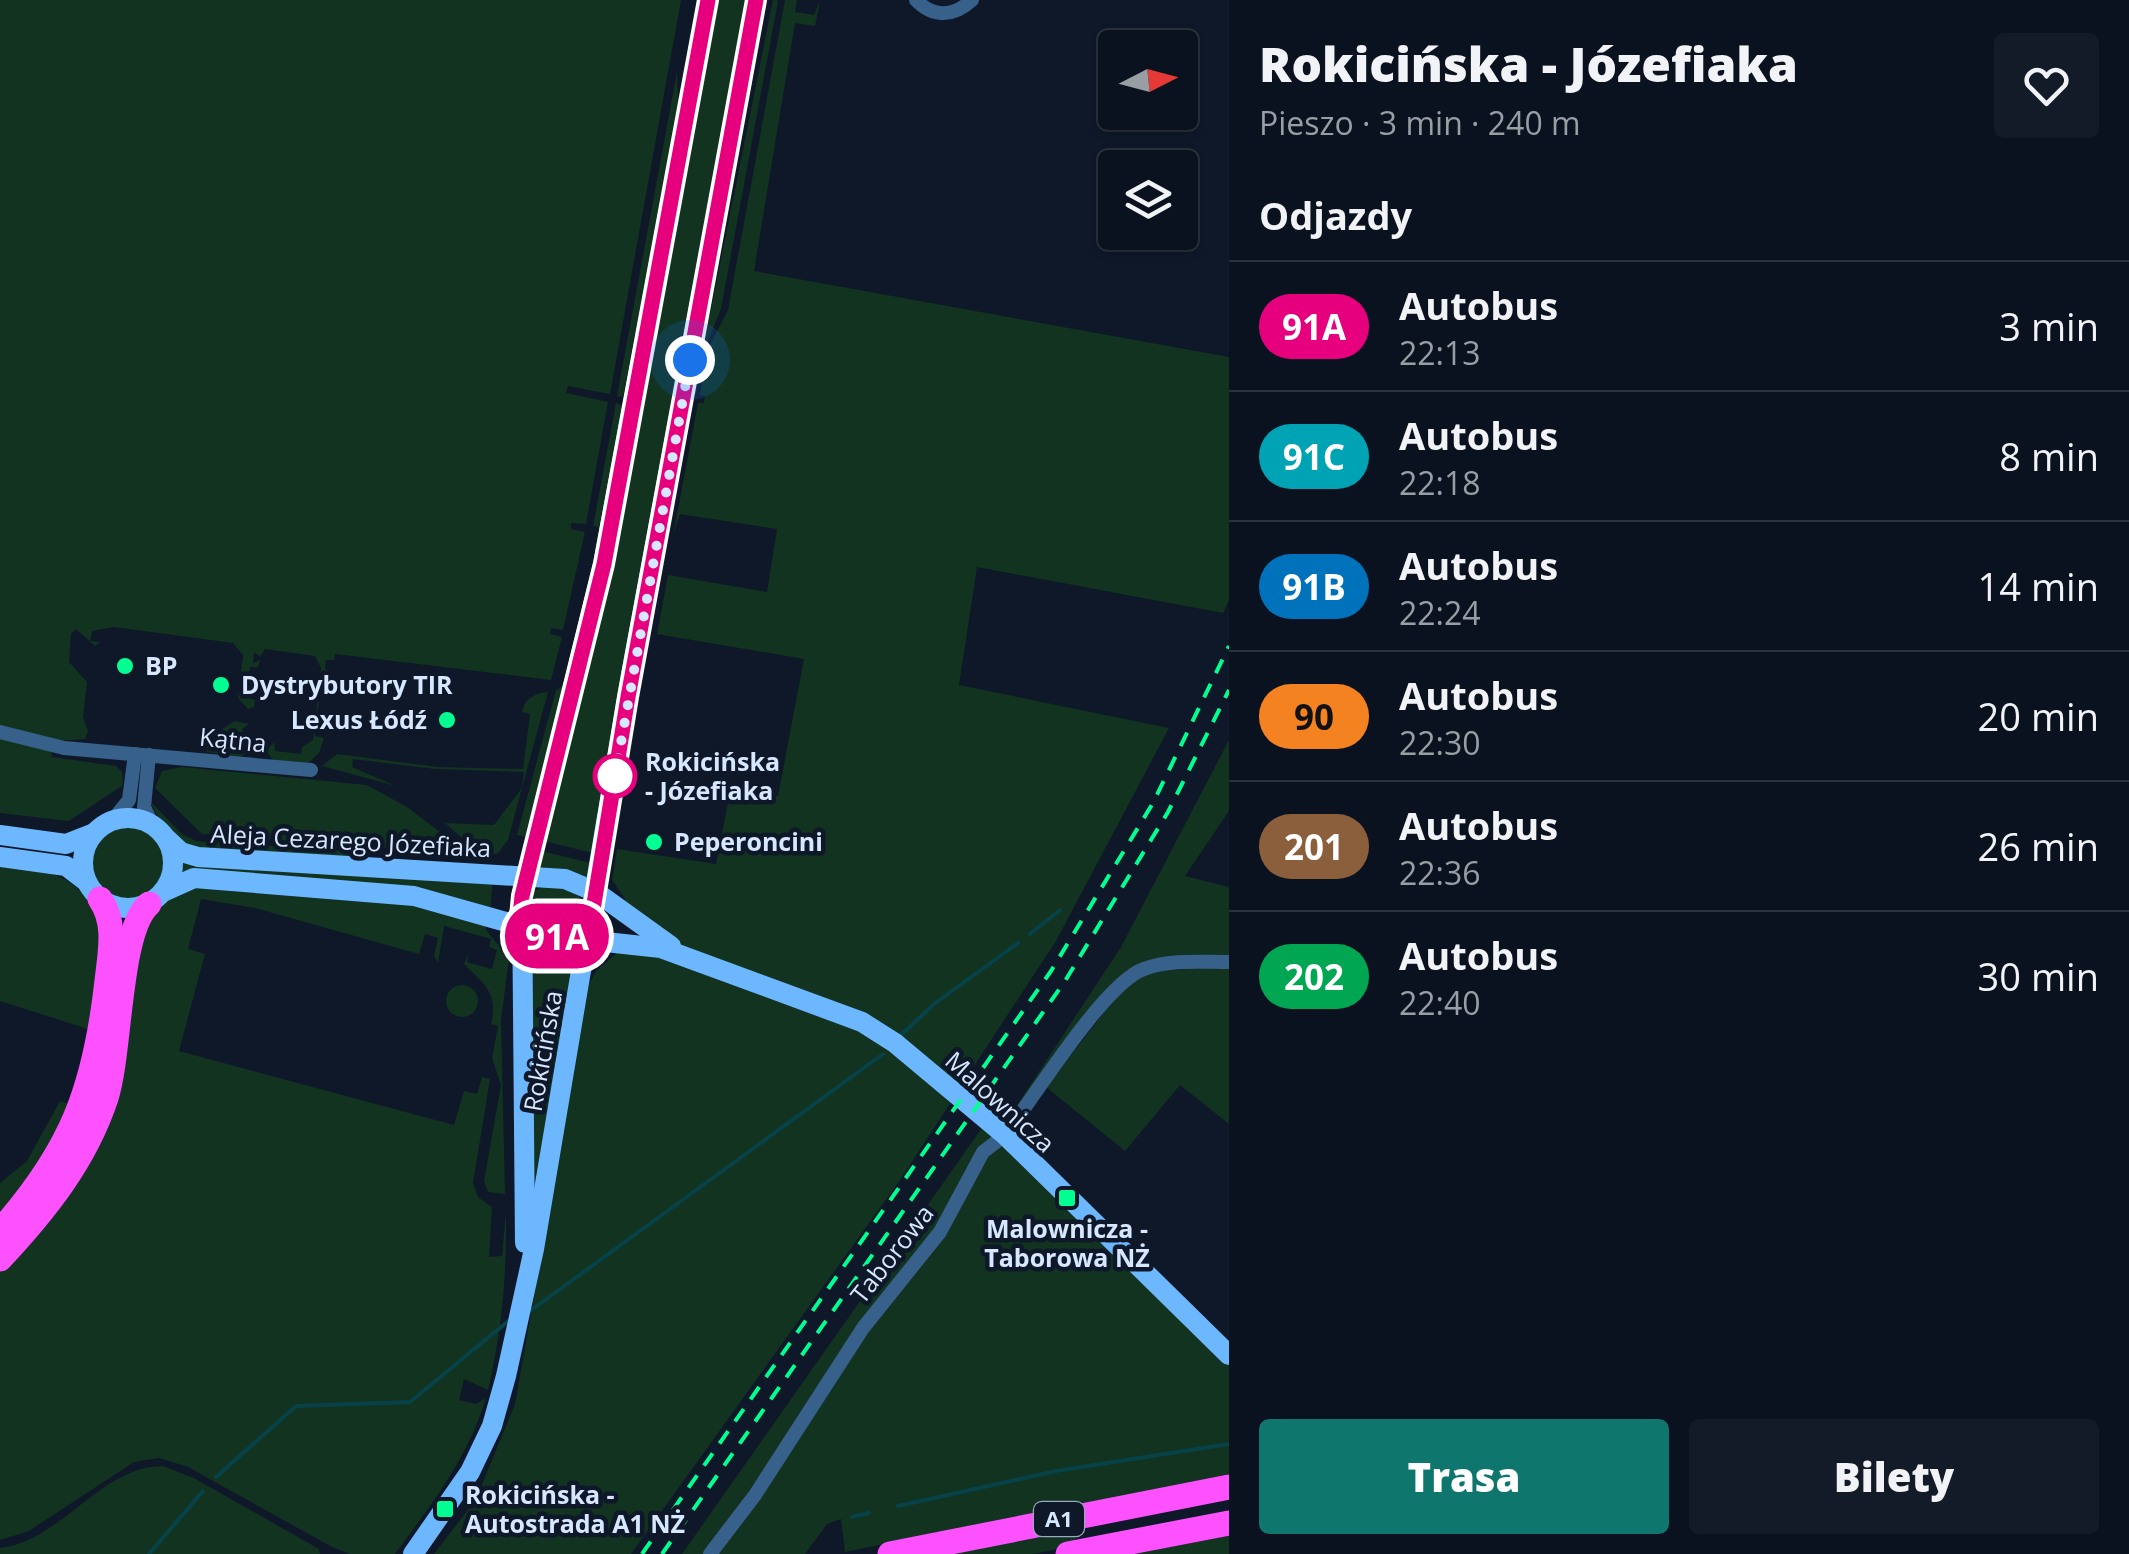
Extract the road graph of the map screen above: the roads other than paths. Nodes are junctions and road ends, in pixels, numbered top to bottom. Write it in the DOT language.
graph roads {
  1 [pos="708,0"];
  2 [pos="756,0"];
  3 [pos="916,0"];
  4 [pos="972,0"];
  5 [pos="0,732"];
  6 [pos="142,755"];
  7 [pos="311,770"];
  8 [pos="103,827"];
  9 [pos="160,832"];
  10 [pos="0,836"];
  11 [pos="0,857"];
  12 [pos="526,875"];
  13 [pos="94,890"];
  14 [pos="596,892"];
  15 [pos="157,897"];
  16 [pos="519,926"];
  17 [pos="588,940"];
  18 [pos="691,957"];
  19 [pos="1229,962"];
  20 [pos="1004,1136"];
  21 [pos="0,1231"];
  22 [pos="0,1259"];
  23 [pos="523,1283"];
  24 [pos="1229,1355"];
  25 [pos="1229,1487"];
  26 [pos="1229,1523"];
  27 [pos="413,1554"];
  28 [pos="710,1554"];
  29 [pos="890,1554"];
  30 [pos="1068,1554"];
  1 -- 12 [label="main road, Rokicińska"];
  2 -- 14 [label="main road, Rokicińska"];
  3 -- 4 [label="street"];
  5 -- 6 [label="street, Kątna"];
  6 -- 7 [label="street, Kątna"];
  6 -- 8 [label="street"];
  6 -- 9 [label="street"];
  8 -- 9 [label="main road"];
  8 -- 10 [label="main road"];
  8 -- 13 [label="main road"];
  9 -- 12 [label="main road, Aleja Cezarego Józefiaka"];
  9 -- 15 [label="main road"];
  11 -- 13 [label="main road"];
  12 -- 14 [label="main road, Aleja Cezarego Józefiaka"];
  12 -- 16 [label="main road, Rokicińska"];
  13 -- 15 [label="main road"];
  13 -- 21 [label="highway"];
  14 -- 17 [label="main road, Rokicińska"];
  14 -- 18 [label="main road, Malownicza"];
  15 -- 16 [label="main road, Aleja Cezarego Józefiaka"];
  15 -- 22 [label="highway"];
  16 -- 17 [label="main road, Aleja Cezarego Józefiaka"];
  16 -- 23 [label="main road, Rokicińska"];
  17 -- 18 [label="main road, Malownicza"];
  17 -- 23 [label="main road, Rokicińska"];
  18 -- 20 [label="main road, Malownicza"];
  19 -- 20 [label="street, Taborowa"];
  20 -- 24 [label="main road, Malownicza"];
  20 -- 28 [label="street, Taborowa"];
  23 -- 27 [label="main road, Rokicińska"];
  25 -- 29 [label="highway, A1"];
  26 -- 30 [label="highway, A1"];
}
